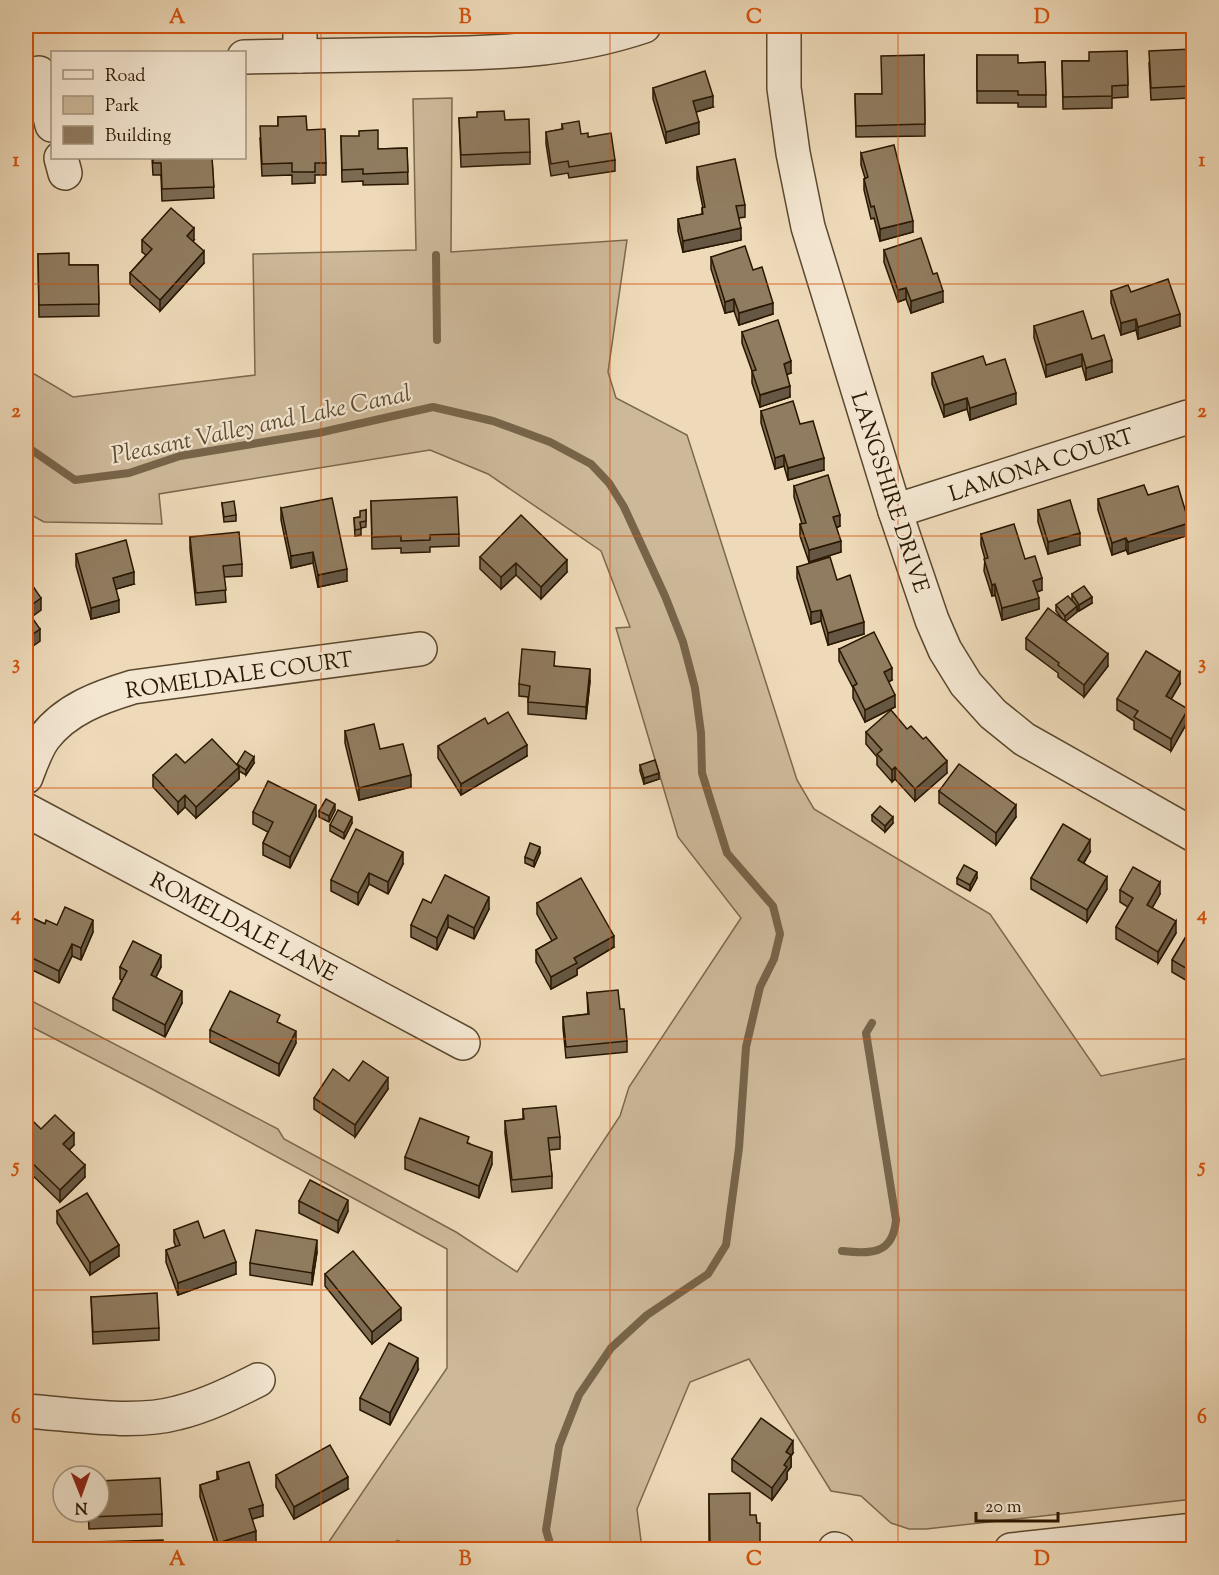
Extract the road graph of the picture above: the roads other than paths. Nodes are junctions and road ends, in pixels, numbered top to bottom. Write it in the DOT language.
graph roads {
  1 [pos="644,26"];
  2 [pos="784,26"];
  3 [pos="300,41"];
  4 [pos="246,56"];
  5 [pos="39,74"];
  6 [pos="51,121"];
  7 [pos="1188,417"];
  8 [pos="895,511"];
  9 [pos="420,649"];
  10 [pos="26,777"];
  11 [pos="26,810"];
  12 [pos="1194,835"];
  13 [pos="463,1043"];
  14 [pos="258,1380"];
  15 [pos="26,1411"];
  16 [pos="1194,1530"];
  17 [pos="1011,1550"];
  1 -- 3 [label="street"];
  2 -- 8 [label="street, LANGSHIRE DRIVE"];
  3 -- 4 [label="street"];
  5 -- 6 [label="street"];
  7 -- 8 [label="street, LAMONA COURT"];
  8 -- 12 [label="street, LANGSHIRE DRIVE"];
  9 -- 10 [label="street, ROMELDALE COURT"];
  11 -- 13 [label="street, ROMELDALE LANE"];
  14 -- 15 [label="street"];
  16 -- 17 [label="street"];
}
